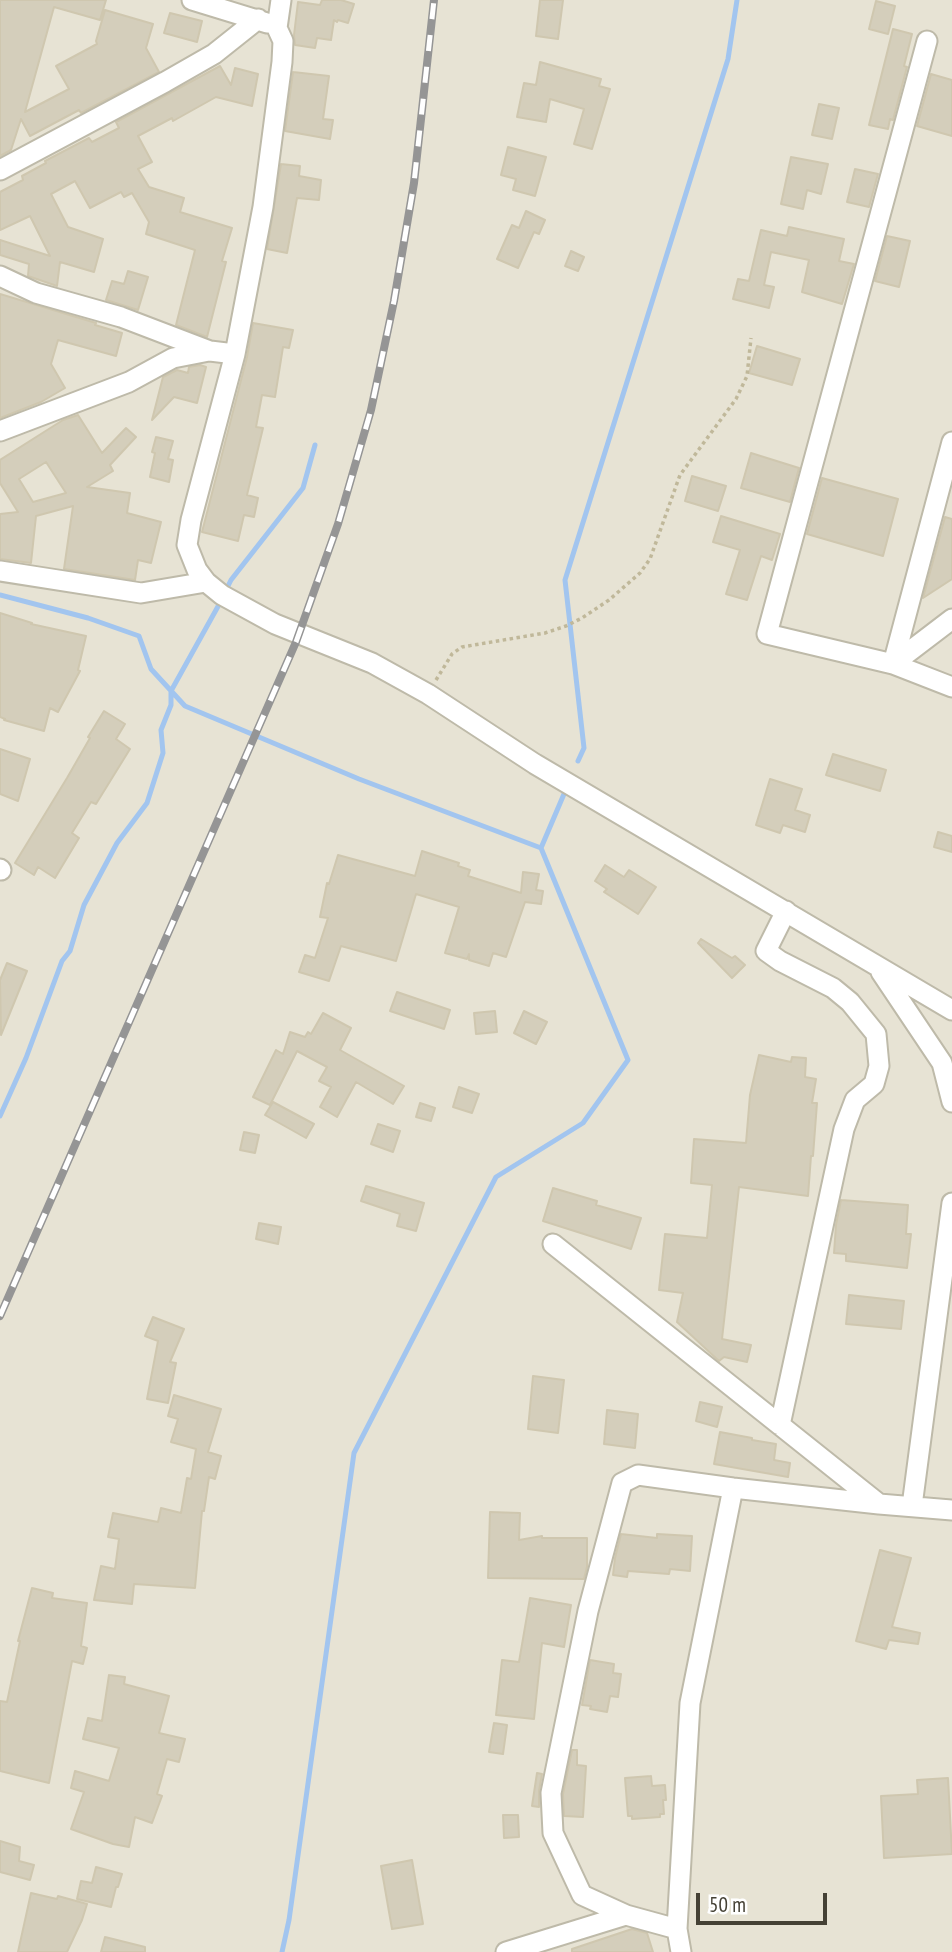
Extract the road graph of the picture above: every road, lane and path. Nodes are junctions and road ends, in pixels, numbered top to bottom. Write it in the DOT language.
graph roads {
  1 [pos="192,0"];
  2 [pos="281,0"];
  3 [pos="258,19"];
  4 [pos="277,28"];
  5 [pos="927,41"];
  6 [pos="0,170"];
  7 [pos="0,276"];
  8 [pos="751,338"];
  9 [pos="210,351"];
  10 [pos="235,354"];
  11 [pos="0,431"];
  12 [pos="952,442"];
  13 [pos="0,571"];
  14 [pos="206,582"];
  15 [pos="952,619"];
  16 [pos="893,664"];
  17 [pos="952,687"];
  18 [pos="428,694"];
  19 [pos="786,911"];
  20 [pos="879,968"];
  21 [pos="952,1010"];
  22 [pos="952,1102"];
  23 [pos="952,1203"];
  24 [pos="554,1244"];
  25 [pos="780,1425"];
  26 [pos="733,1488"];
  27 [pos="878,1504"];
  28 [pos="912,1506"];
  29 [pos="952,1510"];
  30 [pos="626,1915"];
  31 [pos="677,1929"];
  32 [pos="506,1952"];
  33 [pos="681,1952"];
  1 -- 3 [label="street"];
  2 -- 4 [label="street"];
  3 -- 4 [label="street"];
  3 -- 6 [label="street"];
  4 -- 10 [label="street"];
  5 -- 16 [label="street"];
  7 -- 9 [label="street"];
  8 -- 18 [label="path"];
  9 -- 10 [label="street"];
  9 -- 11 [label="street"];
  10 -- 14 [label="street"];
  12 -- 16 [label="street"];
  13 -- 14 [label="street"];
  14 -- 18 [label="street"];
  15 -- 16 [label="street"];
  16 -- 17 [label="street"];
  18 -- 19 [label="street"];
  19 -- 20 [label="street"];
  19 -- 25 [label="street"];
  20 -- 21 [label="street"];
  20 -- 22 [label="street"];
  23 -- 28 [label="street"];
  24 -- 25 [label="street"];
  25 -- 27 [label="street"];
  26 -- 27 [label="street"];
  26 -- 30 [label="street"];
  26 -- 31 [label="street"];
  27 -- 28 [label="street"];
  28 -- 29 [label="street"];
  30 -- 31 [label="street"];
  30 -- 32 [label="street"];
  31 -- 33 [label="street"];
}
